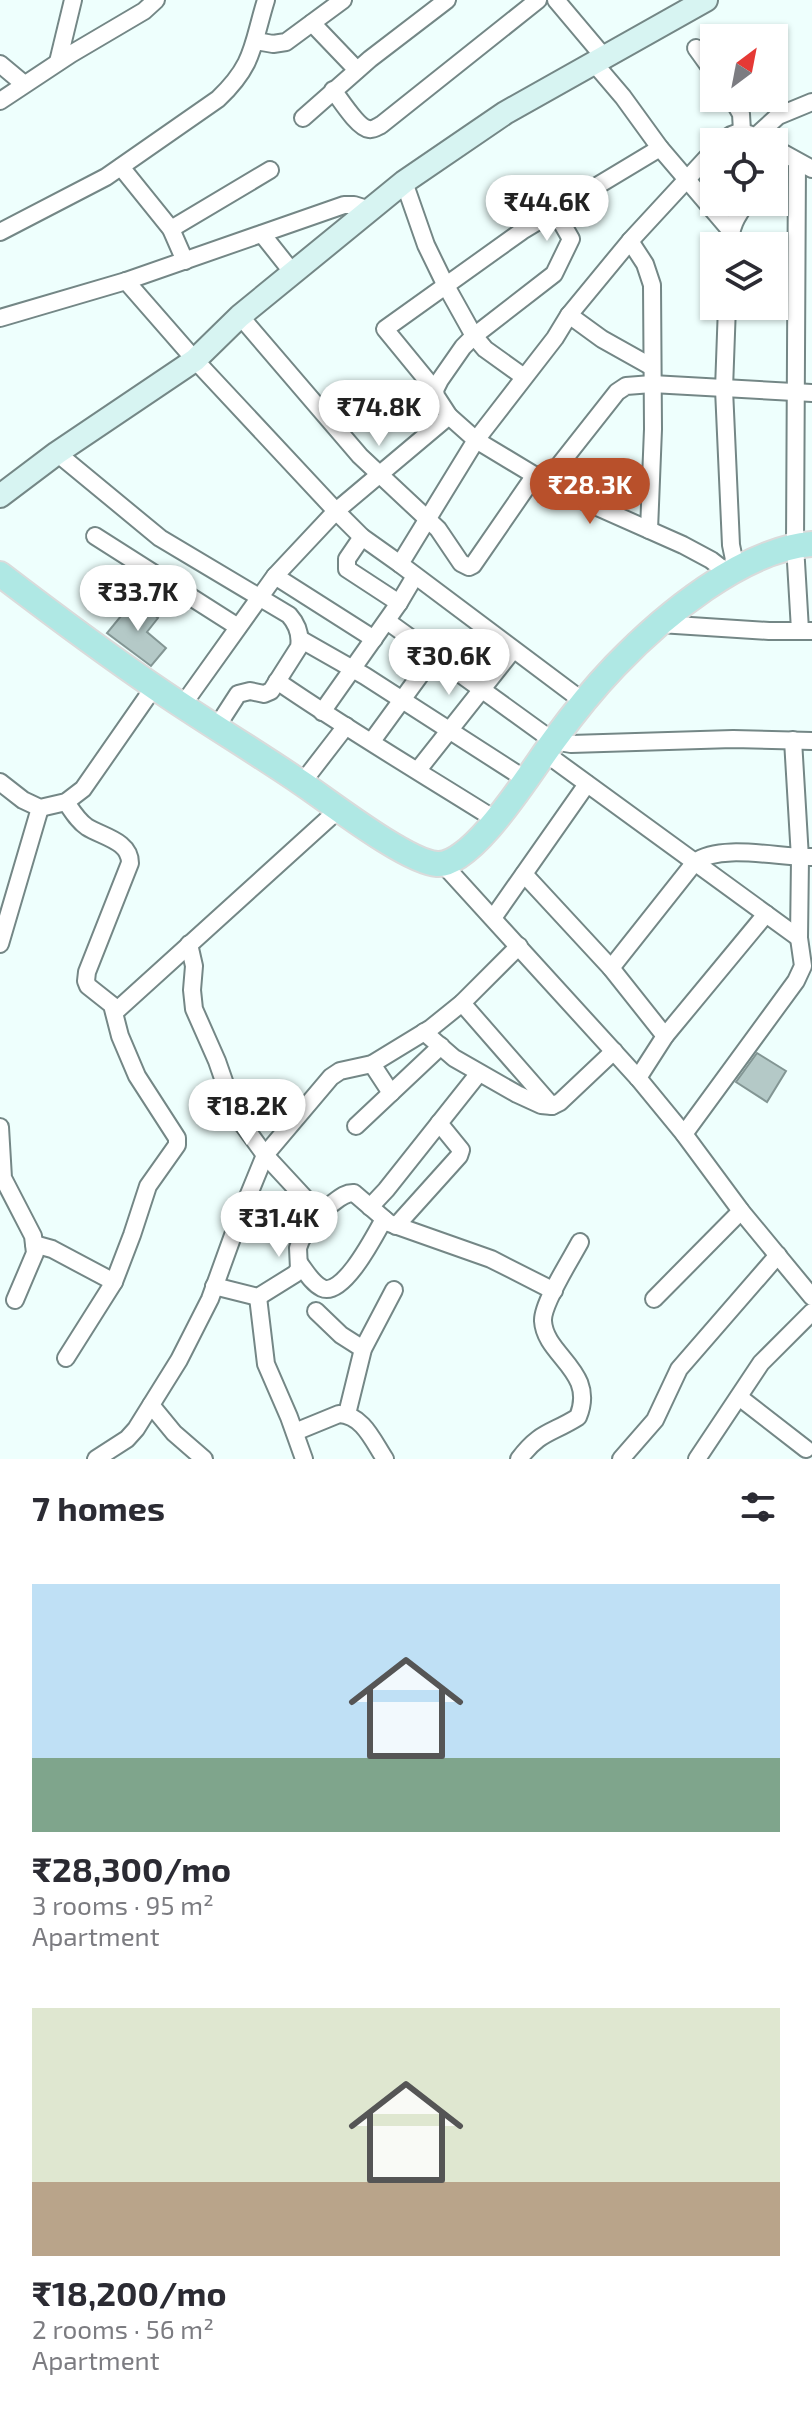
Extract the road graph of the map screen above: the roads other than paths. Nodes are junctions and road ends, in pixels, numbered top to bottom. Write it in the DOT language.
graph roads {
  1 [pos="73,0"];
  2 [pos="156,0"];
  3 [pos="266,0"];
  4 [pos="447,0"];
  5 [pos="538,0"];
  6 [pos="556,0"];
  7 [pos="706,0"];
  8 [pos="334,2"];
  9 [pos="312,23"];
  10 [pos="256,41"];
  11 [pos="696,48"];
  12 [pos="700,54"];
  13 [pos="599,60"];
  14 [pos="58,62"];
  15 [pos="0,64"];
  16 [pos="357,70"];
  17 [pos="24,84"];
  18 [pos="333,90"];
  19 [pos="0,101"];
  20 [pos="812,102"];
  21 [pos="303,118"];
  22 [pos="764,128"];
  23 [pos="660,148"];
  24 [pos="788,160"];
  25 [pos="700,165"];
  26 [pos="121,167"];
  27 [pos="270,170"];
  28 [pos="687,178"];
  29 [pos="404,182"];
  30 [pos="370,210"];
  31 [pos="555,211"];
  32 [pos="171,229"];
  33 [pos="0,232"];
  34 [pos="726,232"];
  35 [pos="262,234"];
  36 [pos="630,241"];
  37 [pos="185,261"];
  38 [pos="293,273"];
  39 [pos="126,281"];
  40 [pos="445,284"];
  41 [pos="569,315"];
  42 [pos="240,316"];
  43 [pos="0,318"];
  44 [pos="726,320"];
  45 [pos="474,336"];
  46 [pos="195,360"];
  47 [pos="652,376"];
  48 [pos="524,377"];
  49 [pos="724,389"];
  50 [pos="435,390"];
  51 [pos="803,393"];
  52 [pos="449,416"];
  53 [pos="476,440"];
  54 [pos="57,453"];
  55 [pos="379,475"];
  56 [pos="540,478"];
  57 [pos="4,487"];
  58 [pos="336,511"];
  59 [pos="428,519"];
  60 [pos="649,530"];
  61 [pos="95,536"];
  62 [pos="362,537"];
  63 [pos="803,544"];
  64 [pos="400,564"];
  65 [pos="732,571"];
  66 [pos="0,574"];
  67 [pos="275,576"];
  68 [pos="415,576"];
  69 [pos="261,598"];
  70 [pos="399,603"];
  71 [pos="387,621"];
  72 [pos="660,624"];
  73 [pos="238,627"];
  74 [pos="806,630"];
  75 [pos="300,639"];
  76 [pos="374,639"];
  77 [pos="513,650"];
  78 [pos="434,656"];
  79 [pos="353,670"];
  80 [pos="277,681"];
  81 [pos="154,687"];
  82 [pos="481,689"];
  83 [pos="401,700"];
  84 [pos="584,702"];
  85 [pos="182,706"];
  86 [pos="322,712"];
  87 [pos="346,726"];
  88 [pos="216,728"];
  89 [pos="449,731"];
  90 [pos="793,740"];
  91 [pos="372,741"];
  92 [pos="812,741"];
  93 [pos="549,747"];
  94 [pos="418,770"];
  95 [pos="525,779"];
  96 [pos="0,782"];
  97 [pos="302,783"];
  98 [pos="587,784"];
  99 [pos="66,802"];
  100 [pos="40,808"];
  101 [pos="339,809"];
  102 [pos="496,820"];
  103 [pos="806,857"];
  104 [pos="695,862"];
  105 [pos="443,864"];
  106 [pos="524,874"];
  107 [pos="766,914"];
  108 [pos="805,914"];
  109 [pos="493,918"];
  110 [pos="799,938"];
  111 [pos="0,944"];
  112 [pos="189,944"];
  113 [pos="519,946"];
  114 [pos="611,968"];
  115 [pos="462,1003"];
  116 [pos="115,1012"];
  117 [pos="424,1032"];
  118 [pos="665,1036"];
  119 [pos="441,1046"];
  120 [pos="614,1051"];
  121 [pos="372,1064"];
  122 [pos="479,1073"];
  123 [pos="638,1078"];
  124 [pos="391,1093"];
  125 [pos="552,1106"];
  126 [pos="439,1123"];
  127 [pos="356,1126"];
  128 [pos="0,1127"];
  129 [pos="684,1134"];
  130 [pos="265,1155"];
  131 [pos="370,1207"];
  132 [pos="320,1211"];
  133 [pos="741,1211"];
  134 [pos="390,1222"];
  135 [pos="580,1242"];
  136 [pos="34,1244"];
  137 [pos="778,1255"];
  138 [pos="300,1264"];
  139 [pos="114,1282"];
  140 [pos="214,1286"];
  141 [pos="394,1290"];
  142 [pos="554,1291"];
  143 [pos="258,1297"];
  144 [pos="812,1297"];
  145 [pos="654,1299"];
  146 [pos="15,1300"];
  147 [pos="316,1311"];
  148 [pos="812,1312"];
  149 [pos="363,1349"];
  150 [pos="66,1358"];
  151 [pos="739,1397"];
  152 [pos="151,1405"];
  153 [pos="347,1414"];
  154 [pos="295,1432"];
  155 [pos="806,1449"];
  156 [pos="96,1459"];
  157 [pos="204,1459"];
  158 [pos="304,1459"];
  159 [pos="385,1459"];
  160 [pos="519,1459"];
  161 [pos="621,1459"];
  162 [pos="697,1459"];
  1 -- 14 [label="street"];
  2 -- 14 [label="street"];
  3 -- 10 [label="street"];
  4 -- 16 [label="street"];
  5 -- 18 [label="street"];
  6 -- 13 [label="street"];
  7 -- 13 [label="street"];
  8 -- 9 [label="street"];
  9 -- 10 [label="street"];
  9 -- 16 [label="street"];
  10 -- 26 [label="street"];
  11 -- 12 [label="street"];
  13 -- 23 [label="street"];
  13 -- 29 [label="street"];
  14 -- 17 [label="street"];
  15 -- 17 [label="street"];
  16 -- 18 [label="street"];
  17 -- 19 [label="street"];
  18 -- 21 [label="street"];
  20 -- 22 [label="street"];
  23 -- 28 [label="street"];
  23 -- 31 [label="street"];
  24 -- 51 [label="street"];
  25 -- 28 [label="street"];
  26 -- 32 [label="street"];
  26 -- 33 [label="street"];
  27 -- 32 [label="street"];
  28 -- 34 [label="street"];
  28 -- 36 [label="street"];
  29 -- 30 [label="street"];
  29 -- 40 [label="street"];
  30 -- 35 [label="street"];
  30 -- 38 [label="street"];
  31 -- 40 [label="street"];
  31 -- 45 [label="street"];
  32 -- 37 [label="street"];
  35 -- 37 [label="street"];
  35 -- 38 [label="street"];
  36 -- 41 [label="street"];
  36 -- 47 [label="street"];
  37 -- 39 [label="street"];
  38 -- 42 [label="street"];
  39 -- 43 [label="street"];
  39 -- 46 [label="street"];
  40 -- 45 [label="street"];
  40 -- 50 [label="street"];
  41 -- 47 [label="street"];
  41 -- 48 [label="street"];
  42 -- 46 [label="street"];
  42 -- 55 [label="street"];
  44 -- 49 [label="street"];
  45 -- 48 [label="street"];
  45 -- 50 [label="street"];
  46 -- 54 [label="street"];
  46 -- 58 [label="street"];
  47 -- 49 [label="street"];
  47 -- 56 [label="street"];
  47 -- 60 [label="street"];
  48 -- 53 [label="street"];
  49 -- 51 [label="street"];
  49 -- 65 [label="street"];
  50 -- 52 [label="street"];
  51 -- 63 [label="street"];
  52 -- 53 [label="street"];
  52 -- 55 [label="street"];
  53 -- 56 [label="street"];
  53 -- 59 [label="street"];
  54 -- 57 [label="street"];
  54 -- 69 [label="street"];
  55 -- 58 [label="street"];
  55 -- 59 [label="street"];
  56 -- 59 [label="street"];
  56 -- 60 [label="street"];
  58 -- 62 [label="street"];
  58 -- 67 [label="street"];
  59 -- 64 [label="street"];
  60 -- 65 [label="street"];
  61 -- 73 [label="street"];
  62 -- 64 [label="street"];
  62 -- 70 [label="street"];
  63 -- 65 [label="main road"];
  63 -- 74 [label="street"];
  64 -- 68 [label="street"];
  65 -- 72 [label="main road"];
  66 -- 81 [label="main road"];
  67 -- 69 [label="street"];
  67 -- 76 [label="street"];
  68 -- 70 [label="street"];
  68 -- 77 [label="street"];
  69 -- 73 [label="street"];
  69 -- 75 [label="street"];
  70 -- 71 [label="street"];
  71 -- 76 [label="street"];
  71 -- 78 [label="street"];
  72 -- 74 [label="street"];
  72 -- 84 [label="main road"];
  73 -- 85 [label="street"];
  75 -- 79 [label="street"];
  75 -- 80 [label="street"];
  76 -- 79 [label="street"];
  77 -- 82 [label="street"];
  77 -- 84 [label="street"];
  78 -- 82 [label="street"];
  78 -- 83 [label="street"];
  79 -- 83 [label="street"];
  79 -- 86 [label="street"];
  80 -- 86 [label="street"];
  80 -- 88 [label="street"];
  81 -- 85 [label="main road"];
  81 -- 99 [label="street"];
  82 -- 89 [label="street"];
  82 -- 93 [label="street"];
  83 -- 89 [label="street"];
  83 -- 91 [label="street"];
  84 -- 93 [label="main road"];
  85 -- 88 [label="main road"];
  86 -- 87 [label="street"];
  87 -- 91 [label="street"];
  87 -- 97 [label="street"];
  88 -- 97 [label="main road"];
  89 -- 94 [label="street"];
  89 -- 95 [label="street"];
  90 -- 92 [label="street"];
  90 -- 93 [label="street"];
  90 -- 103 [label="street"];
  91 -- 94 [label="street"];
  93 -- 95 [label="main road"];
  93 -- 98 [label="street"];
  94 -- 102 [label="street"];
  95 -- 102 [label="main road"];
  96 -- 100 [label="street"];
  97 -- 101 [label="main road"];
  98 -- 104 [label="street"];
  98 -- 106 [label="street"];
  99 -- 100 [label="street"];
  99 -- 116 [label="street"];
  100 -- 111 [label="street"];
  101 -- 105 [label="main road"];
  101 -- 112 [label="street"];
  102 -- 105 [label="main road"];
  103 -- 104 [label="street"];
  103 -- 108 [label="street"];
  104 -- 107 [label="street"];
  104 -- 114 [label="street"];
  105 -- 109 [label="street"];
  106 -- 109 [label="street"];
  106 -- 114 [label="street"];
  107 -- 110 [label="street"];
  107 -- 118 [label="street"];
  108 -- 110 [label="street"];
  109 -- 113 [label="street"];
  110 -- 129 [label="street"];
  112 -- 116 [label="street"];
  112 -- 130 [label="street"];
  113 -- 115 [label="street"];
  113 -- 120 [label="street"];
  114 -- 118 [label="street"];
  115 -- 117 [label="street"];
  115 -- 125 [label="street"];
  116 -- 139 [label="street"];
  117 -- 119 [label="street"];
  117 -- 121 [label="street"];
  118 -- 123 [label="street"];
  119 -- 122 [label="street"];
  119 -- 124 [label="street"];
  120 -- 123 [label="street"];
  120 -- 125 [label="street"];
  121 -- 124 [label="street"];
  121 -- 130 [label="street"];
  122 -- 125 [label="street"];
  122 -- 126 [label="street"];
  123 -- 129 [label="street"];
  124 -- 127 [label="street"];
  126 -- 131 [label="street"];
  126 -- 134 [label="street"];
  128 -- 136 [label="street"];
  129 -- 133 [label="street"];
  130 -- 132 [label="street"];
  130 -- 140 [label="street"];
  131 -- 132 [label="street"];
  131 -- 134 [label="street"];
  132 -- 138 [label="street"];
  133 -- 137 [label="street"];
  133 -- 145 [label="street"];
  134 -- 138 [label="street"];
  134 -- 142 [label="street"];
  135 -- 142 [label="street"];
  136 -- 139 [label="street"];
  136 -- 146 [label="street"];
  137 -- 144 [label="street"];
  137 -- 161 [label="street"];
  138 -- 143 [label="street"];
  139 -- 150 [label="street"];
  140 -- 143 [label="street"];
  140 -- 152 [label="street"];
  141 -- 149 [label="street"];
  142 -- 160 [label="street"];
  143 -- 154 [label="street"];
  147 -- 149 [label="street"];
  148 -- 151 [label="street"];
  149 -- 153 [label="street"];
  151 -- 155 [label="street"];
  151 -- 162 [label="street"];
  152 -- 156 [label="street"];
  152 -- 157 [label="street"];
  153 -- 154 [label="street"];
  153 -- 159 [label="street"];
  154 -- 158 [label="street"];
}
